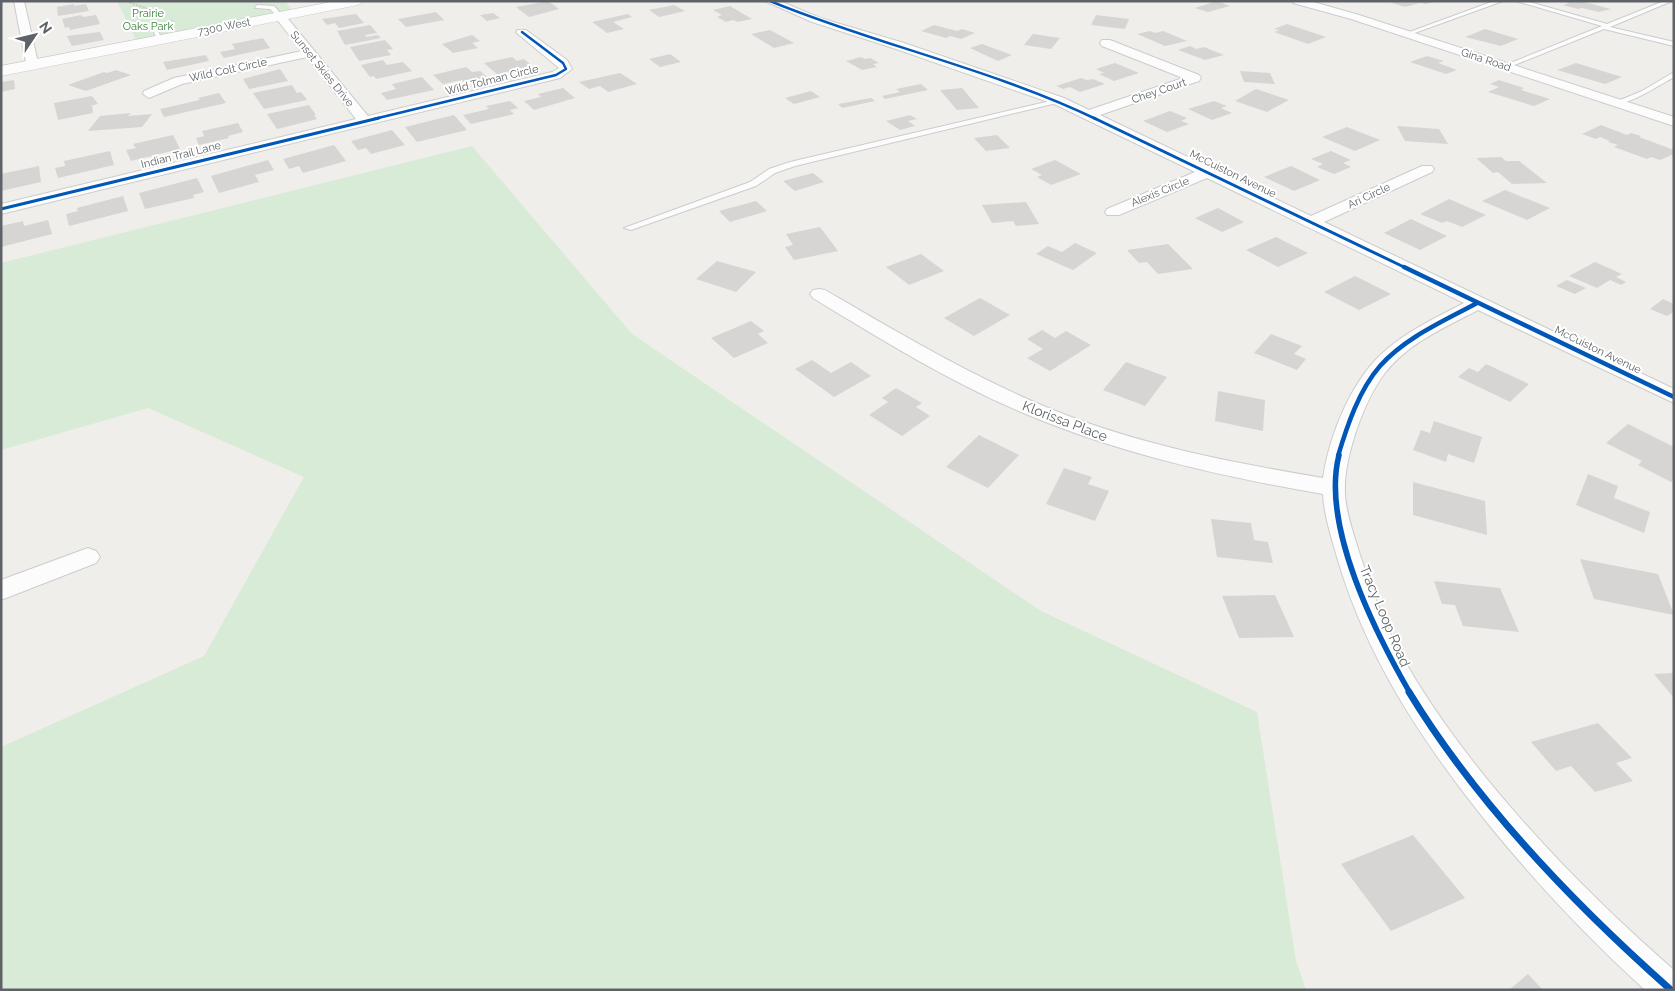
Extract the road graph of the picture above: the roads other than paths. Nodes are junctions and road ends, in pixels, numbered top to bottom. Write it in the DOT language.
graph roads {
  1 [pos="19,1"];
  2 [pos="358,1"];
  3 [pos="770,1"];
  4 [pos="1297,1"];
  5 [pos="1500,1"];
  6 [pos="1519,1"];
  7 [pos="1669,1"];
  8 [pos="257,7"];
  9 [pos="280,16"];
  10 [pos="172,23"];
  11 [pos="1607,27"];
  12 [pos="522,32"];
  13 [pos="1407,34"];
  14 [pos="160,39"];
  15 [pos="1106,43"];
  16 [pos="1674,44"];
  17 [pos="308,53"];
  18 [pos="32,63"];
  19 [pos="1506,67"];
  20 [pos="1,71"];
  21 [pos="1674,74"];
  22 [pos="149,94"];
  23 [pos="1059,101"];
  24 [pos="1616,103"];
  25 [pos="1088,115"];
  26 [pos="365,121"];
  27 [pos="1674,122"];
  28 [pos="1427,169"];
  29 [pos="1208,172"];
  30 [pos="1,209"];
  31 [pos="1113,212"];
  32 [pos="1311,222"];
  33 [pos="628,228"];
  34 [pos="819,294"];
  35 [pos="1477,303"];
  36 [pos="1674,398"];
  37 [pos="1334,488"];
  38 [pos="88,557"];
  39 [pos="1,590"];
  40 [pos="1670,990"];
  1 -- 18 [label="street"];
  2 -- 9 [label="street, 7300 West"];
  3 -- 23 [label="street, McCuiston Avenue"];
  4 -- 13 [label="street, Gina Road"];
  5 -- 13 [label="lane"];
  6 -- 11 [label="lane"];
  7 -- 11 [label="lane"];
  8 -- 9 [label="lane"];
  9 -- 14 [label="street, 7300 West"];
  9 -- 17 [label="street, Sunset Skies Drive"];
  10 -- 14 [label="lane"];
  11 -- 16 [label="lane"];
  11 -- 19 [label="lane"];
  12 -- 26 [label="street, Wild Tolman Circle"];
  13 -- 19 [label="street, Gina Road"];
  14 -- 18 [label="street, 7300 West"];
  15 -- 25 [label="street, Chey Court"];
  17 -- 22 [label="street, Wild Colt Circle"];
  17 -- 26 [label="street, Sunset Skies Drive"];
  18 -- 20 [label="street, 7300 West"];
  19 -- 24 [label="street, Gina Road"];
  21 -- 24 [label="lane"];
  23 -- 25 [label="street, McCuiston Avenue"];
  23 -- 33 [label="lane"];
  24 -- 27 [label="street, Gina Road"];
  25 -- 29 [label="street, McCuiston Avenue"];
  26 -- 30 [label="street, Indian Trail Lane"];
  28 -- 32 [label="street, Ari Circle"];
  29 -- 31 [label="street, Alexis Circle"];
  29 -- 32 [label="street, McCuiston Avenue"];
  32 -- 35 [label="street, McCuiston Avenue"];
  34 -- 37 [label="street, Klorissa Place"];
  35 -- 36 [label="street, McCuiston Avenue"];
  35 -- 37 [label="street, Tracy Loop Road"];
  37 -- 40 [label="street, Tracy Loop Road"];
  38 -- 39 [label="street"];
}
